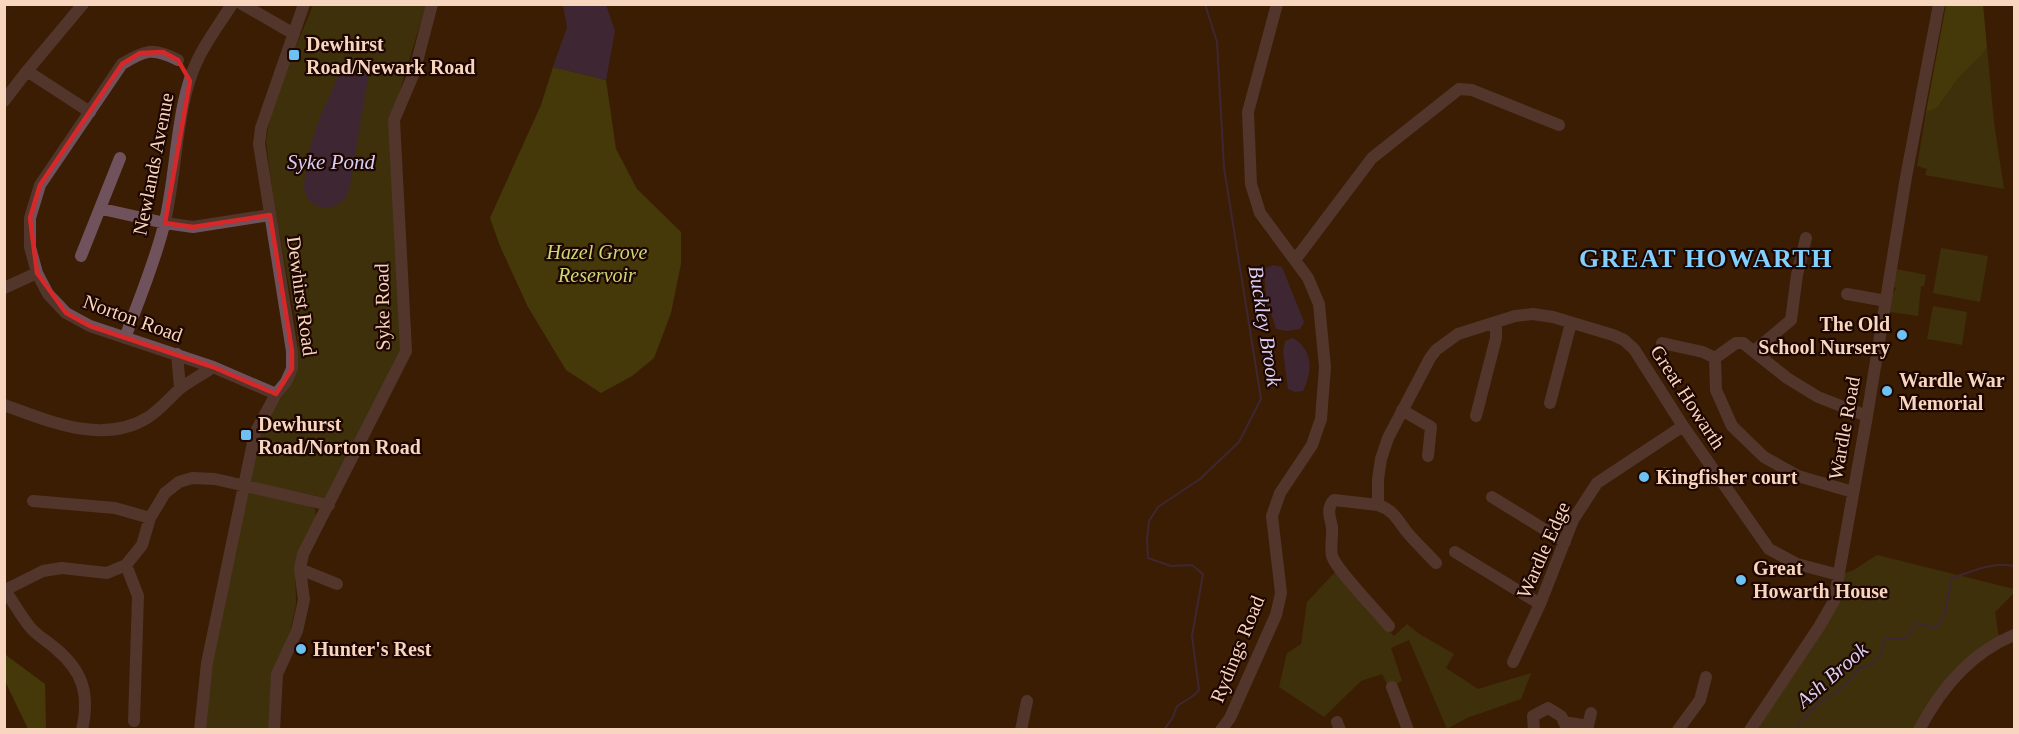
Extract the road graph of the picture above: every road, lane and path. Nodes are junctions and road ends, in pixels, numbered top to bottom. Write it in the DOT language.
graph roads {
  1 [pos="83,4"];
  2 [pos="232,4"];
  3 [pos="242,4"];
  4 [pos="304,4"];
  5 [pos="432,4"];
  6 [pos="1276,4"];
  7 [pos="1939,4"];
  8 [pos="294,34"];
  9 [pos="198,59"];
  10 [pos="178,60"];
  11 [pos="27,71"];
  12 [pos="190,81"];
  13 [pos="4,101"];
  14 [pos="90,112"];
  15 [pos="1559,124"];
  16 [pos="120,158"];
  17 [pos="102,208"];
  18 [pos="270,214"];
  19 [pos="165,223"];
  20 [pos="1806,238"];
  21 [pos="81,256"];
  22 [pos="1295,260"];
  23 [pos="37,273"];
  24 [pos="4,288"];
  25 [pos="1848,294"];
  26 [pos="1886,301"];
  27 [pos="1497,322"];
  28 [pos="1571,323"];
  29 [pos="125,338"];
  30 [pos="1662,343"];
  31 [pos="1754,351"];
  32 [pos="177,354"];
  33 [pos="1715,358"];
  34 [pos="213,367"];
  35 [pos="180,388"];
  36 [pos="276,394"];
  37 [pos="1550,403"];
  38 [pos="4,405"];
  39 [pos="1402,410"];
  40 [pos="1476,416"];
  41 [pos="1867,416"];
  42 [pos="1683,426"];
  43 [pos="1428,456"];
  44 [pos="1713,470"];
  45 [pos="1665,473"];
  46 [pos="244,485"];
  47 [pos="1853,492"];
  48 [pos="1492,498"];
  49 [pos="33,501"];
  50 [pos="329,505"];
  51 [pos="1378,505"];
  52 [pos="150,518"];
  53 [pos="1565,542"];
  54 [pos="1455,552"];
  55 [pos="1436,563"];
  56 [pos="126,565"];
  57 [pos="300,569"];
  58 [pos="1839,575"];
  59 [pos="337,584"];
  60 [pos="5,589"];
  61 [pos="1540,604"];
  62 [pos="1389,626"];
  63 [pos="2014,635"];
  64 [pos="1513,662"];
  65 [pos="1706,677"];
  66 [pos="1392,687"];
  67 [pos="1027,701"];
  68 [pos="1592,713"];
  69 [pos="134,721"];
  70 [pos="1566,726"];
  71 [pos="82,729"];
  72 [pos="200,729"];
  73 [pos="274,729"];
  74 [pos="1021,729"];
  75 [pos="1221,729"];
  76 [pos="1408,729"];
  77 [pos="1534,729"];
  78 [pos="1678,729"];
  79 [pos="1749,729"];
  80 [pos="1919,729"];
  1 -- 11 [label="street"];
  2 -- 9 [label="street, Newlands Avenue"];
  3 -- 8 [label="street"];
  4 -- 8 [label="street, Dewhirst Road"];
  5 -- 50 [label="street, Syke Road"];
  6 -- 22 [label="street, Rydings Road"];
  7 -- 26 [label="street, Wardle Road"];
  8 -- 18 [label="street, Dewhirst Road"];
  9 -- 10 [label="street, Norton Road"];
  9 -- 12 [label="street, Newlands Avenue"];
  10 -- 12 [label="street"];
  10 -- 14 [label="street, Norton Road"];
  11 -- 13 [label="street"];
  11 -- 14 [label="street"];
  12 -- 19 [label="street, Newlands Avenue"];
  14 -- 23 [label="street, Norton Road"];
  15 -- 22 [label="street"];
  16 -- 17 [label="street"];
  17 -- 19 [label="street"];
  17 -- 21 [label="street"];
  18 -- 19 [label="street"];
  18 -- 36 [label="street, Dewhirst Road"];
  19 -- 29 [label="street, Newlands Avenue"];
  20 -- 31 [label="street"];
  22 -- 75 [label="street, Rydings Road"];
  23 -- 24 [label="street"];
  23 -- 29 [label="street, Norton Road"];
  25 -- 26 [label="street"];
  26 -- 41 [label="street, Wardle Road"];
  27 -- 28 [label="street, Great Howarth"];
  27 -- 39 [label="street, Great Howarth"];
  27 -- 40 [label="street"];
  28 -- 37 [label="street"];
  28 -- 42 [label="street, Great Howarth"];
  29 -- 32 [label="street, Norton Road"];
  30 -- 33 [label="street"];
  31 -- 33 [label="street"];
  31 -- 41 [label="street"];
  32 -- 34 [label="street, Norton Road"];
  32 -- 35 [label="street"];
  33 -- 47 [label="street"];
  34 -- 35 [label="street"];
  34 -- 36 [label="street, Norton Road"];
  35 -- 38 [label="street"];
  36 -- 46 [label="street, Dewhirst Road"];
  39 -- 43 [label="street"];
  39 -- 51 [label="street, Great Howarth"];
  41 -- 47 [label="street, Wardle Road"];
  42 -- 44 [label="street, Great Howarth"];
  42 -- 53 [label="street, Wardle Edge"];
  44 -- 45 [label="street"];
  44 -- 58 [label="street, Great Howarth"];
  46 -- 50 [label="street"];
  46 -- 52 [label="street"];
  46 -- 72 [label="street, Dewhirst Road"];
  47 -- 58 [label="street, Wardle Road"];
  48 -- 53 [label="street"];
  49 -- 52 [label="street"];
  50 -- 57 [label="street, Syke Road"];
  51 -- 55 [label="street"];
  51 -- 62 [label="street"];
  52 -- 56 [label="street"];
  53 -- 61 [label="street, Wardle Edge"];
  54 -- 61 [label="street"];
  56 -- 60 [label="street"];
  56 -- 69 [label="street"];
  57 -- 59 [label="street"];
  57 -- 73 [label="street, Syke Road"];
  58 -- 79 [label="street, Wardle Road"];
  60 -- 71 [label="street"];
  61 -- 64 [label="street, Wardle Edge"];
  63 -- 80 [label="street"];
  65 -- 78 [label="street"];
  66 -- 76 [label="street"];
  67 -- 74 [label="street"];
  68 -- 70 [label="street"];
  70 -- 77 [label="street"];
}
